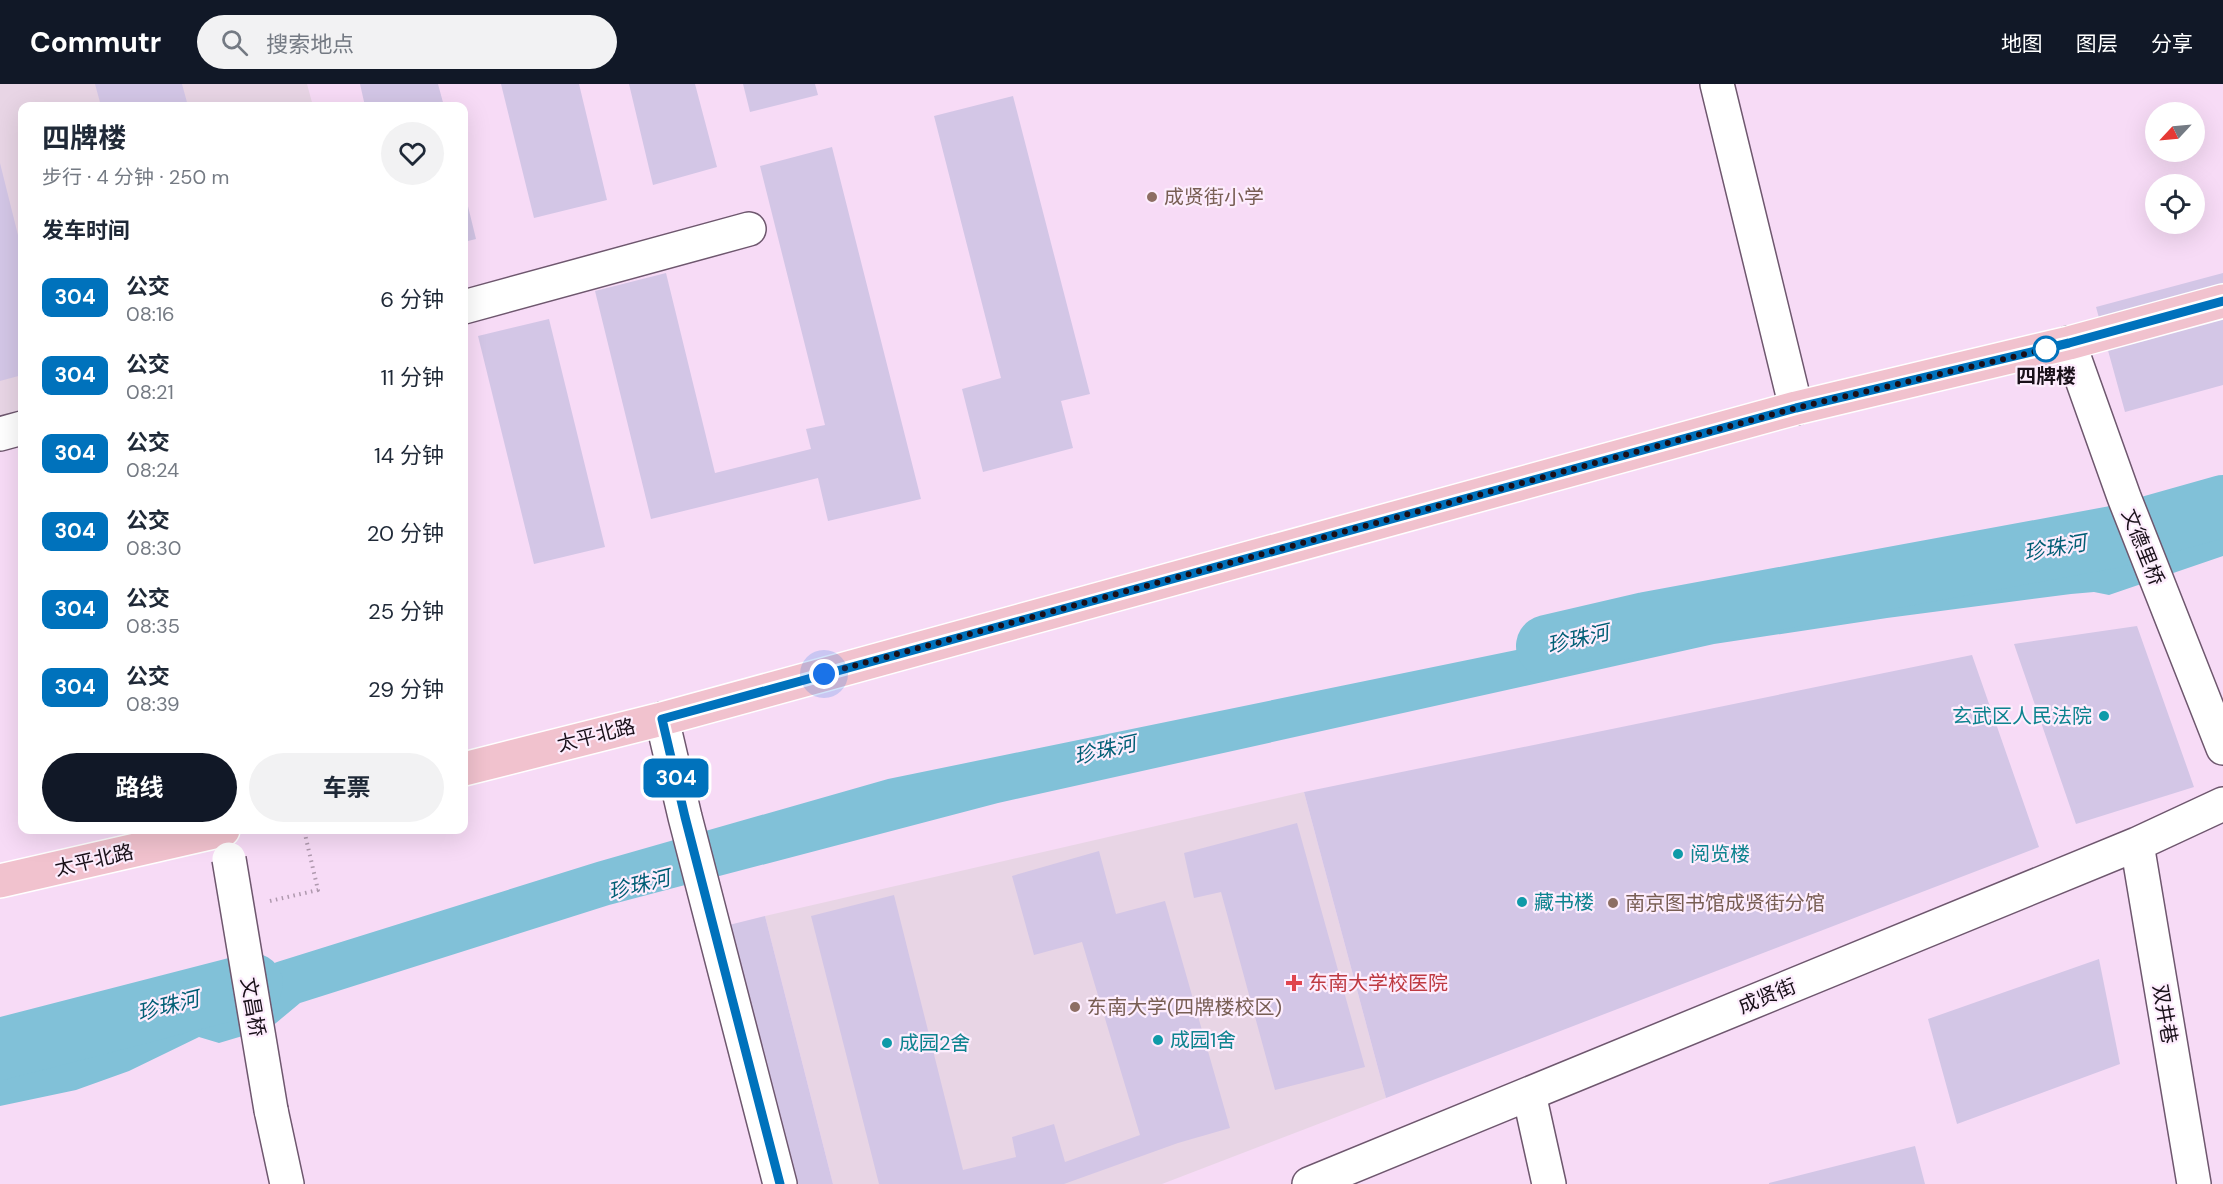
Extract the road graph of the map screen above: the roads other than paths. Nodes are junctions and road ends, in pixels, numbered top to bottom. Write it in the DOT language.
graph roads {
  1 [pos="1717,84"];
  2 [pos="749,229"];
  3 [pos="2223,301"];
  4 [pos="468,307"];
  5 [pos="2069,343"];
  6 [pos="1796,408"];
  7 [pos="18,429"];
  8 [pos="0,434"];
  9 [pos="662,719"];
  10 [pos="2223,748"];
  11 [pos="468,768"];
  12 [pos="2223,804"];
  13 [pos="224,837"];
  14 [pos="2137,844"];
  15 [pos="0,881"];
  16 [pos="1529,1094"];
  17 [pos="287,1184"];
  18 [pos="780,1184"];
  19 [pos="1309,1184"];
  20 [pos="1549,1184"];
  21 [pos="2194,1184"];
  1 -- 6 [label="street"];
  2 -- 4 [label="street"];
  3 -- 5 [label="main road, 太平北路"];
  5 -- 6 [label="main road, 太平北路"];
  5 -- 10 [label="street, 文德里桥"];
  6 -- 9 [label="main road, 太平北路"];
  7 -- 8 [label="street"];
  9 -- 11 [label="main road, 太平北路"];
  9 -- 18 [label="street"];
  12 -- 14 [label="street, 成贤街"];
  13 -- 15 [label="main road, 太平北路"];
  13 -- 17 [label="street, 文昌桥, bridge"];
  14 -- 16 [label="street, 成贤街"];
  14 -- 21 [label="street, 双井巷"];
  16 -- 19 [label="street, 成贤街"];
  16 -- 20 [label="street"];
}
